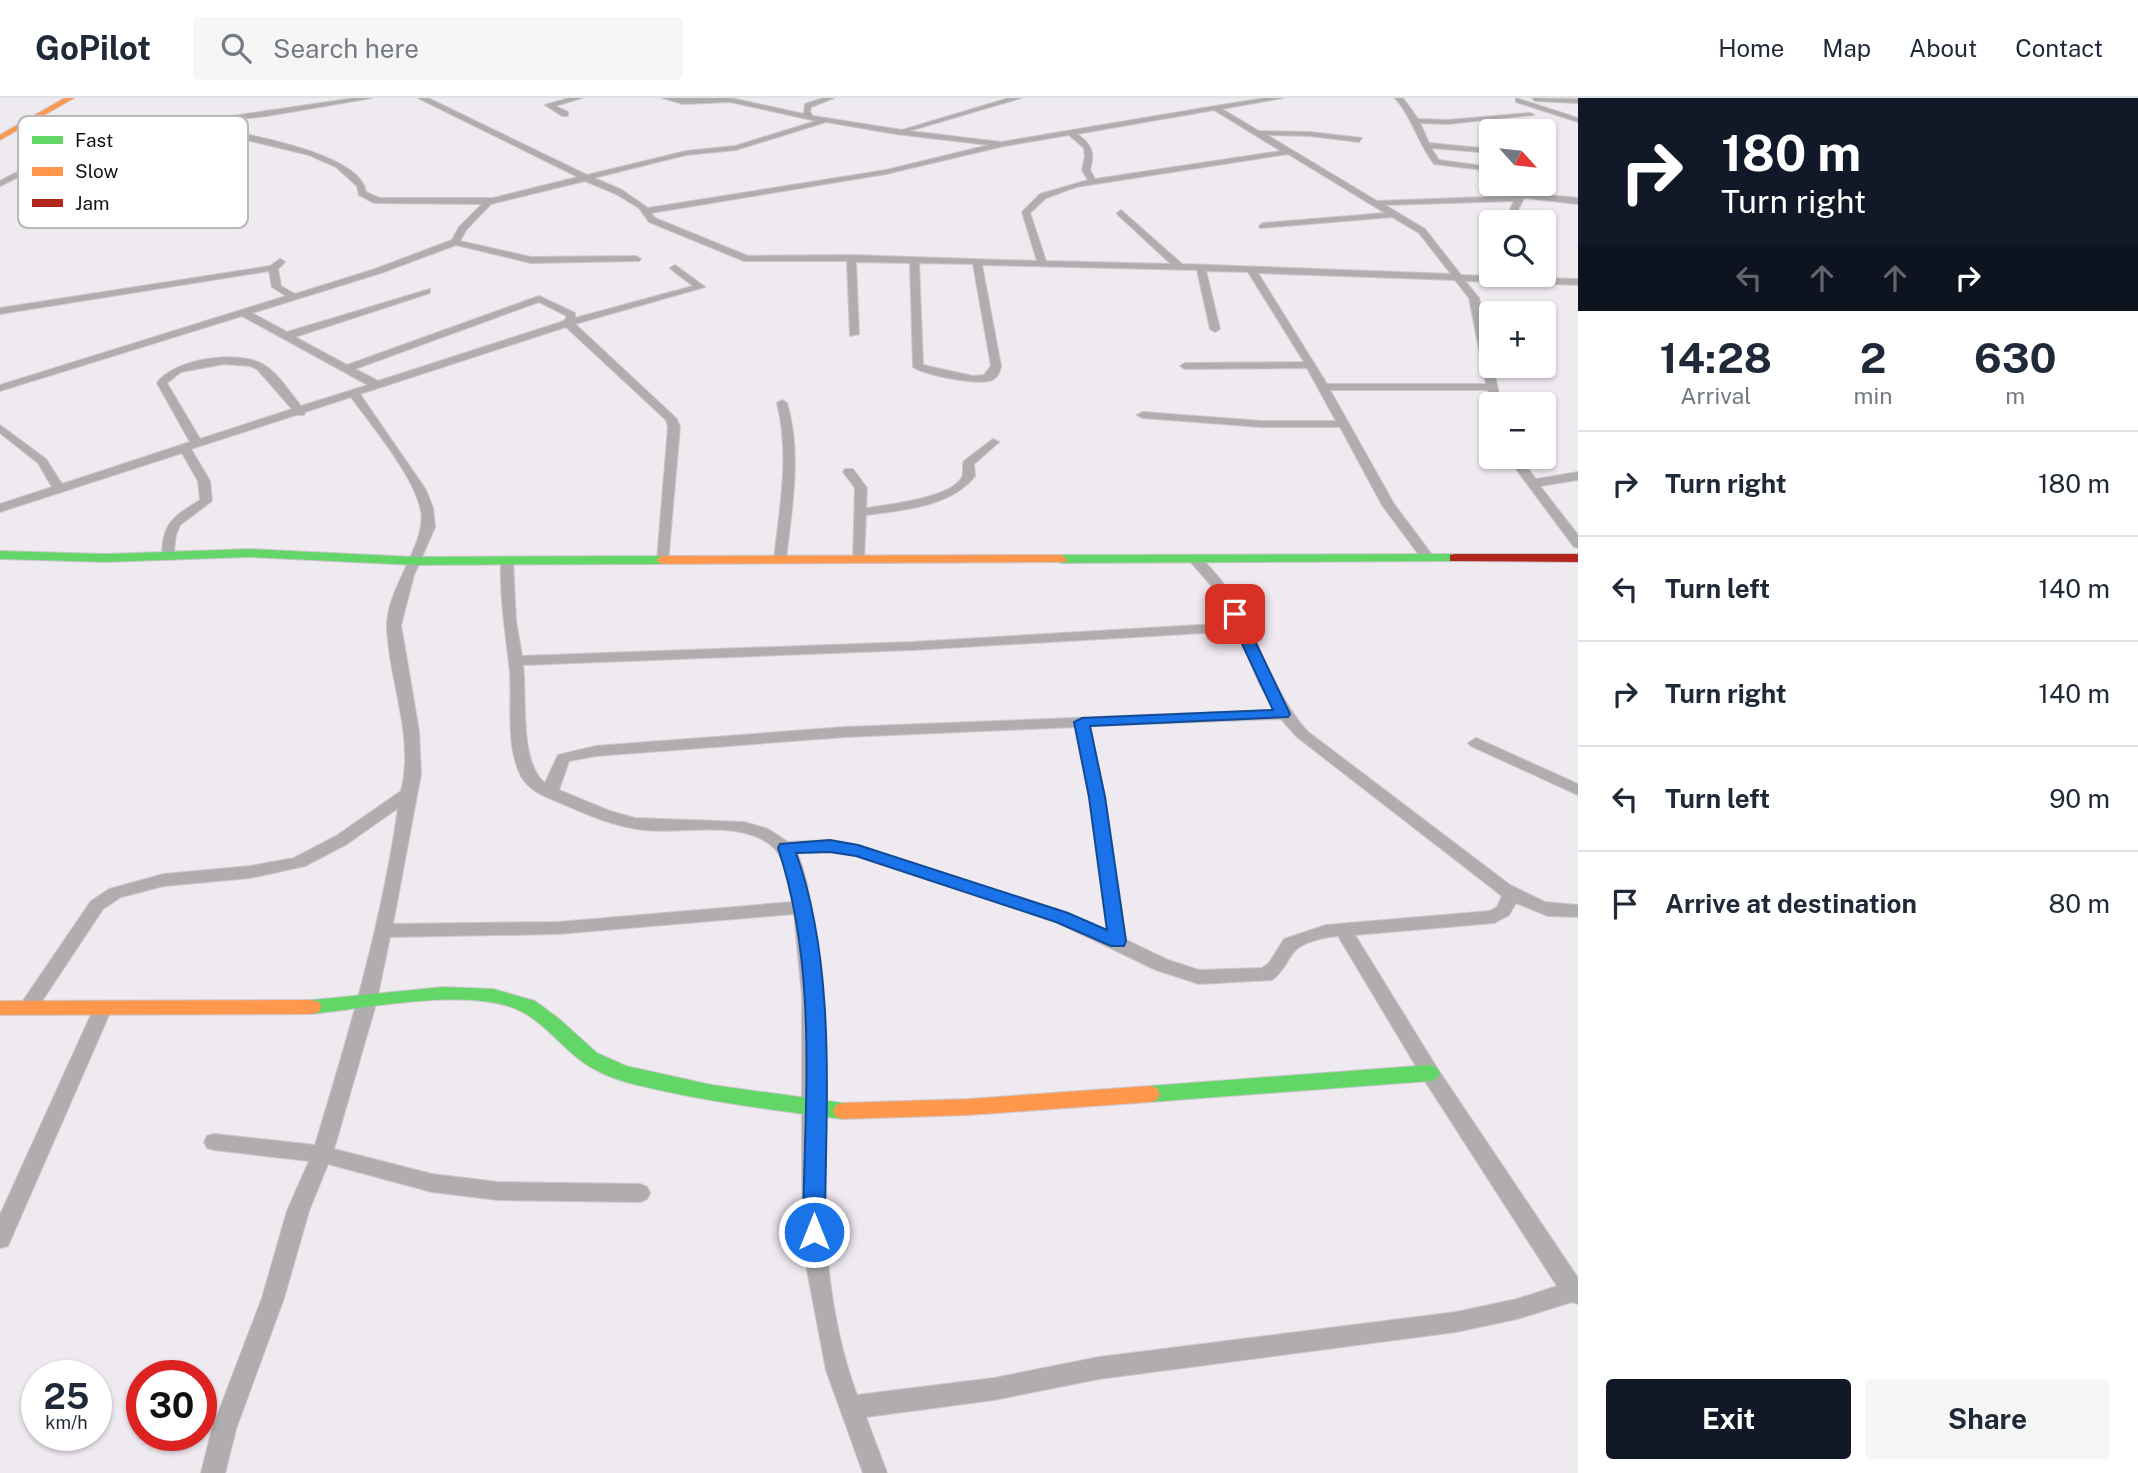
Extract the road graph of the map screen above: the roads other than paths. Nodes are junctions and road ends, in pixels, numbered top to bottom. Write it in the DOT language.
graph roads {
  1 [pos="70,98"];
  2 [pos="368,98"];
  3 [pos="422,98"];
  4 [pos="578,98"];
  5 [pos="666,98"];
  6 [pos="830,98"];
  7 [pos="1017,98"];
  8 [pos="1279,98"];
  9 [pos="1399,98"];
  10 [pos="1519,99"];
  11 [pos="1578,101"];
  12 [pos="1215,108"];
  13 [pos="565,114"];
  14 [pos="798,115"];
  15 [pos="38,116"];
  16 [pos="246,116"];
  17 [pos="811,117"];
  18 [pos="826,120"];
  19 [pos="1578,120"];
  20 [pos="1416,121"];
  21 [pos="800,126"];
  22 [pos="18,128"];
  23 [pos="900,132"];
  24 [pos="1069,132"];
  25 [pos="1256,133"];
  26 [pos="248,137"];
  27 [pos="0,138"];
  28 [pos="1359,140"];
  29 [pos="1004,144"];
  30 [pos="1426,145"];
  31 [pos="1479,150"];
  32 [pos="1288,152"];
  33 [pos="1479,168"];
  34 [pos="18,175"];
  35 [pos="586,178"];
  36 [pos="1092,181"];
  37 [pos="0,184"];
  38 [pos="1519,196"];
  39 [pos="1578,201"];
  40 [pos="488,202"];
  41 [pos="1378,203"];
  42 [pos="1514,210"];
  43 [pos="647,211"];
  44 [pos="1122,214"];
  45 [pos="1396,215"];
  46 [pos="1263,226"];
  47 [pos="456,242"];
  48 [pos="851,258"];
  49 [pos="636,259"];
  50 [pos="914,260"];
  51 [pos="977,262"];
  52 [pos="1042,264"];
  53 [pos="1180,267"];
  54 [pos="676,268"];
  55 [pos="1201,268"];
  56 [pos="1251,269"];
  57 [pos="1460,276"];
  58 [pos="1479,276"];
  59 [pos="1556,280"];
  60 [pos="1578,282"];
  61 [pos="427,290"];
  62 [pos="294,297"];
  63 [pos="0,311"];
  64 [pos="242,312"];
  65 [pos="568,323"];
  66 [pos="1215,329"];
  67 [pos="854,334"];
  68 [pos="286,336"];
  69 [pos="1311,365"];
  70 [pos="1185,366"];
  71 [pos="349,368"];
  72 [pos="378,386"];
  73 [pos="1324,387"];
  74 [pos="1492,387"];
  75 [pos="0,388"];
  76 [pos="1493,392"];
  77 [pos="355,395"];
  78 [pos="782,403"];
  79 [pos="300,412"];
  80 [pos="1143,415"];
  81 [pos="1343,424"];
  82 [pos="0,428"];
  83 [pos="993,442"];
  84 [pos="190,445"];
  85 [pos="1523,469"];
  86 [pos="849,472"];
  87 [pos="1578,476"];
  88 [pos="1534,483"];
  89 [pos="58,488"];
  90 [pos="0,508"];
  91 [pos="862,512"];
  92 [pos="1578,544"];
  93 [pos="0,555"];
  94 [pos="168,556"];
  95 [pos="1427,556"];
  96 [pos="1193,558"];
  97 [pos="1578,558"];
  98 [pos="663,559"];
  99 [pos="780,559"];
  100 [pos="858,559"];
  101 [pos="507,560"];
  102 [pos="415,561"];
  103 [pos="1240,627"];
  104 [pos="515,661"];
  105 [pos="1283,714"];
  106 [pos="1082,722"];
  107 [pos="1476,743"];
  108 [pos="1578,790"];
  109 [pos="550,792"];
  110 [pos="408,794"];
  111 [pos="786,848"];
  112 [pos="1513,894"];
  113 [pos="802,907"];
  114 [pos="1578,911"];
  115 [pos="1342,929"];
  116 [pos="381,931"];
  117 [pos="1117,941"];
  118 [pos="366,1004"];
  119 [pos="0,1007"];
  120 [pos="27,1008"];
  121 [pos="103,1008"];
  122 [pos="1430,1073"];
  123 [pos="815,1107"];
  124 [pos="214,1142"];
  125 [pos="322,1154"];
  126 [pos="640,1193"];
  127 [pos="0,1238"];
  128 [pos="1576,1293"];
  129 [pos="852,1407"];
  130 [pos="213,1473"];
  131 [pos="875,1473"];
  1 -- 15 [label="street"];
  2 -- 16 [label="street"];
  3 -- 35 [label="street"];
  4 -- 13 [label="street"];
  5 -- 14 [label="street"];
  6 -- 17 [label="street"];
  7 -- 23 [label="street"];
  8 -- 12 [label="street"];
  9 -- 20 [label="street"];
  10 -- 11 [label="street"];
  10 -- 19 [label="street"];
  10 -- 20 [label="street"];
  12 -- 24 [label="street"];
  12 -- 25 [label="street"];
  14 -- 17 [label="street"];
  14 -- 21 [label="street"];
  17 -- 18 [label="street"];
  18 -- 21 [label="street"];
  18 -- 23 [label="street"];
  20 -- 30 [label="street"];
  21 -- 35 [label="street"];
  22 -- 27 [label="street"];
  23 -- 29 [label="street"];
  24 -- 29 [label="street"];
  24 -- 36 [label="street"];
  25 -- 28 [label="street"];
  25 -- 32 [label="street"];
  26 -- 40 [label="street"];
  29 -- 43 [label="street"];
  30 -- 31 [label="street"];
  30 -- 33 [label="street"];
  32 -- 36 [label="street"];
  32 -- 41 [label="street"];
  34 -- 37 [label="street"];
  35 -- 40 [label="street"];
  35 -- 43 [label="street"];
  36 -- 52 [label="street"];
  38 -- 39 [label="street"];
  38 -- 41 [label="street"];
  38 -- 42 [label="street"];
  40 -- 47 [label="street"];
  41 -- 45 [label="street"];
  43 -- 48 [label="street"];
  44 -- 53 [label="street"];
  45 -- 46 [label="street"];
  45 -- 57 [label="street"];
  47 -- 49 [label="street"];
  47 -- 62 [label="street"];
  48 -- 50 [label="street"];
  48 -- 67 [label="street"];
  50 -- 51 [label="street"];
  50 -- 51 [label="street"];
  51 -- 52 [label="street"];
  52 -- 53 [label="street"];
  53 -- 55 [label="street"];
  54 -- 65 [label="street"];
  55 -- 56 [label="street"];
  55 -- 66 [label="street"];
  56 -- 57 [label="street"];
  56 -- 69 [label="street"];
  57 -- 58 [label="street"];
  57 -- 74 [label="street"];
  59 -- 60 [label="street"];
  61 -- 68 [label="street"];
  62 -- 63 [label="street"];
  62 -- 64 [label="street"];
  64 -- 68 [label="street"];
  64 -- 75 [label="street"];
  65 -- 71 [label="street"];
  65 -- 72 [label="street"];
  65 -- 98 [label="street"];
  68 -- 71 [label="street"];
  69 -- 70 [label="street"];
  69 -- 73 [label="street"];
  71 -- 72 [label="street"];
  72 -- 77 [label="street"];
  73 -- 74 [label="street"];
  73 -- 81 [label="street"];
  74 -- 76 [label="street"];
  77 -- 79 [label="street"];
  77 -- 102 [label="street"];
  78 -- 99 [label="street"];
  79 -- 84 [label="street"];
  79 -- 84 [label="street"];
  80 -- 81 [label="street"];
  81 -- 95 [label="street"];
  82 -- 89 [label="street"];
  83 -- 91 [label="street"];
  84 -- 89 [label="street"];
  84 -- 94 [label="street"];
  85 -- 88 [label="street"];
  86 -- 91 [label="street"];
  87 -- 88 [label="street"];
  88 -- 92 [label="street"];
  89 -- 90 [label="street"];
  91 -- 100 [label="street"];
  93 -- 94 [label="street"];
  94 -- 102 [label="street"];
  95 -- 96 [label="street"];
  95 -- 97 [label="street"];
  96 -- 100 [label="street"];
  96 -- 103 [label="street"];
  98 -- 99 [label="street"];
  98 -- 101 [label="street"];
  99 -- 100 [label="street"];
  101 -- 102 [label="street"];
  101 -- 104 [label="street"];
  102 -- 110 [label="street"];
  103 -- 104 [label="street"];
  103 -- 105 [label="street"];
  104 -- 109 [label="street"];
  105 -- 106 [label="street"];
  105 -- 112 [label="street"];
  106 -- 109 [label="street"];
  106 -- 117 [label="street"];
  107 -- 108 [label="street"];
  109 -- 111 [label="street"];
  110 -- 116 [label="street"];
  110 -- 120 [label="street"];
  111 -- 113 [label="street"];
  111 -- 117 [label="street"];
  112 -- 114 [label="street"];
  112 -- 115 [label="street"];
  113 -- 116 [label="street"];
  113 -- 123 [label="street"];
  115 -- 117 [label="street"];
  115 -- 122 [label="street"];
  116 -- 118 [label="street"];
  118 -- 121 [label="street"];
  118 -- 123 [label="street"];
  118 -- 125 [label="street"];
  119 -- 120 [label="street"];
  120 -- 121 [label="street"];
  121 -- 127 [label="street"];
  122 -- 123 [label="street"];
  122 -- 128 [label="street"];
  123 -- 129 [label="street"];
  124 -- 125 [label="street"];
  125 -- 126 [label="street"];
  125 -- 130 [label="street"];
  128 -- 129 [label="street"];
  129 -- 131 [label="street"];
}
